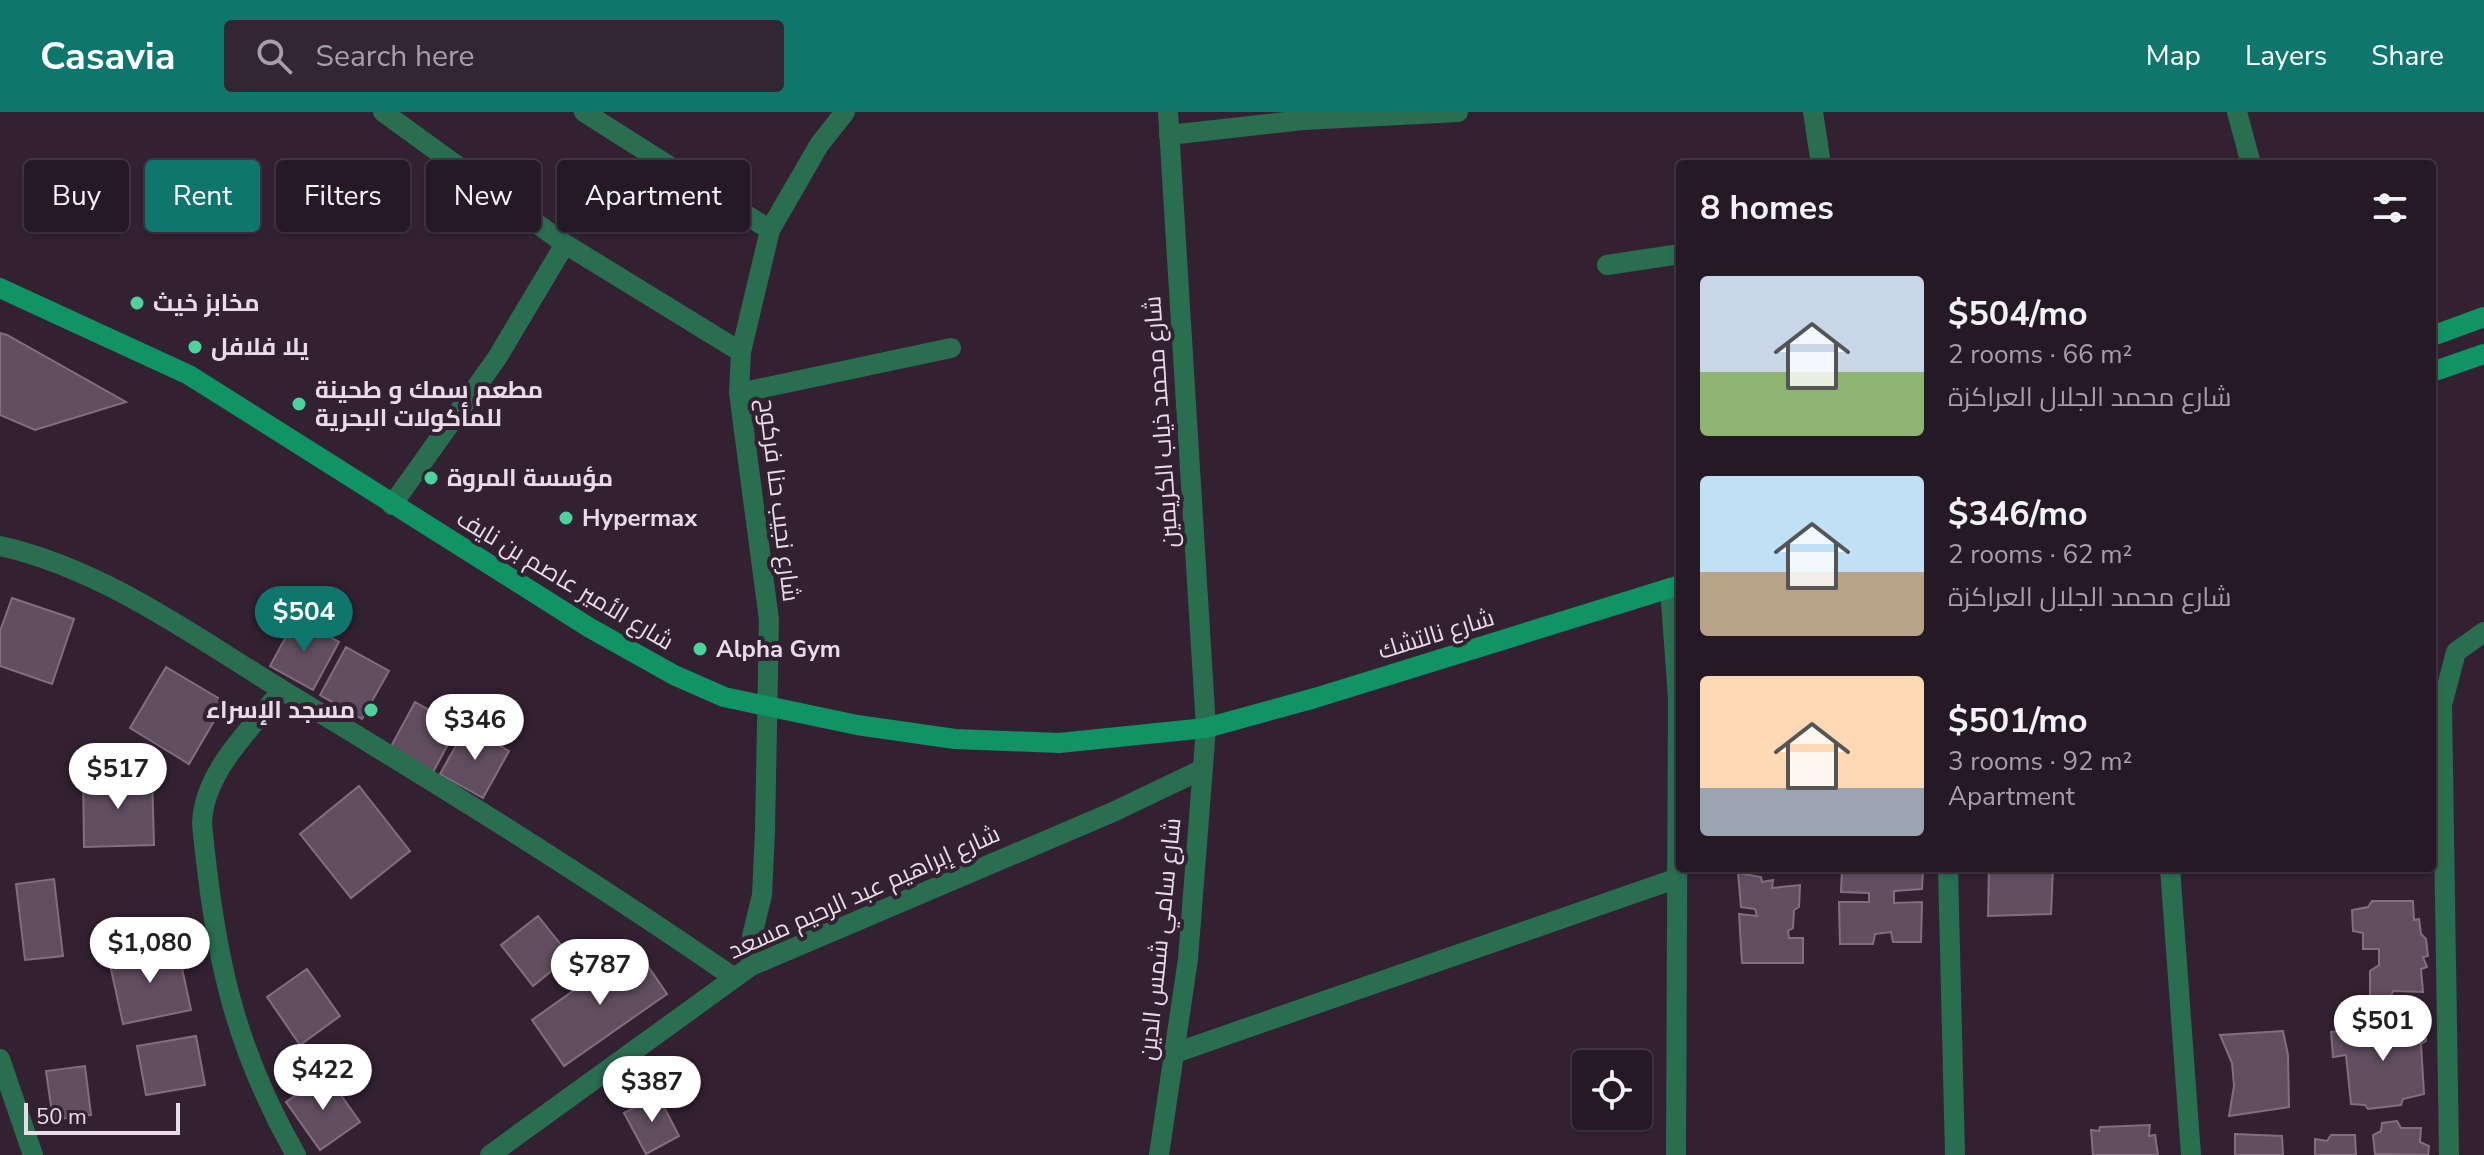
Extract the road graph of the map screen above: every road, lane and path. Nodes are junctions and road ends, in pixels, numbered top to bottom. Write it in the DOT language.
graph roads {
  1 [pos="383,112"];
  2 [pos="584,112"];
  3 [pos="1168,112"];
  4 [pos="1458,112"];
  5 [pos="1813,112"];
  6 [pos="2237,112"];
  7 [pos="841,113"];
  8 [pos="1169,135"];
  9 [pos="1820,160"];
  10 [pos="2250,160"];
  11 [pos="770,230"];
  12 [pos="565,244"];
  13 [pos="1676,255"];
  14 [pos="1607,265"];
  15 [pos="0,288"];
  16 [pos="2484,317"];
  17 [pos="2436,335"];
  18 [pos="951,348"];
  19 [pos="741,352"];
  20 [pos="2484,354"];
  21 [pos="2436,371"];
  22 [pos="739,393"];
  23 [pos="392,505"];
  24 [pos="0,546"];
  25 [pos="1675,586"];
  26 [pos="1676,623"];
  27 [pos="2484,632"];
  28 [pos="282,690"];
  29 [pos="766,708"];
  30 [pos="1206,728"];
  31 [pos="1203,769"];
  32 [pos="1676,819"];
  33 [pos="1948,872"];
  34 [pos="2170,872"];
  35 [pos="1675,879"];
  36 [pos="742,971"];
  37 [pos="1175,1053"];
  38 [pos="0,1059"];
  39 [pos="33,1155"];
  40 [pos="296,1155"];
  41 [pos="490,1155"];
  42 [pos="1159,1155"];
  43 [pos="1676,1155"];
  44 [pos="1955,1155"];
  45 [pos="2191,1155"];
  46 [pos="2449,1155"];
  1 -- 12 [label="street"];
  2 -- 11 [label="street"];
  3 -- 8 [label="street, شارع محمد ذياب الكريمين"];
  4 -- 8 [label="street"];
  5 -- 9 [label="street"];
  6 -- 10 [label="street"];
  7 -- 11 [label="street, شارع نجيب حنا فركوح"];
  8 -- 30 [label="street, شارع محمد ذياب الكريمين"];
  11 -- 19 [label="street, شارع نجيب حنا فركوح"];
  12 -- 19 [label="street"];
  12 -- 23 [label="street"];
  13 -- 14 [label="street"];
  15 -- 23 [label="main road, شارع الأمير عاصم بن نايف"];
  16 -- 17 [label="main road"];
  18 -- 22 [label="street"];
  19 -- 22 [label="street, شارع نجيب حنا فركوح"];
  20 -- 21 [label="main road"];
  22 -- 29 [label="street, شارع نجيب حنا فركوح"];
  23 -- 29 [label="main road, شارع الأمير عاصم بن نايف"];
  24 -- 28 [label="street"];
  25 -- 26 [label="street"];
  25 -- 30 [label="main road, شارع نالتشك"];
  27 -- 46 [label="street"];
  28 -- 36 [label="street"];
  28 -- 40 [label="street"];
  29 -- 30 [label="main road, شارع الأمير عاصم بن نايف"];
  29 -- 36 [label="street, شارع نجيب حنا فركوح"];
  30 -- 31 [label="street, شارع سامي شمس الدين"];
  31 -- 36 [label="street, شارع إبراهيم عبد الرحيم مسعد"];
  31 -- 37 [label="street, شارع سامي شمس الدين"];
  32 -- 35 [label="street"];
  33 -- 44 [label="street"];
  34 -- 45 [label="street"];
  35 -- 37 [label="street"];
  35 -- 43 [label="street"];
  36 -- 41 [label="street, شارع إبراهيم عبد الرحيم مسعد"];
  37 -- 42 [label="street, شارع سامي شمس الدين"];
  38 -- 39 [label="street"];
}
